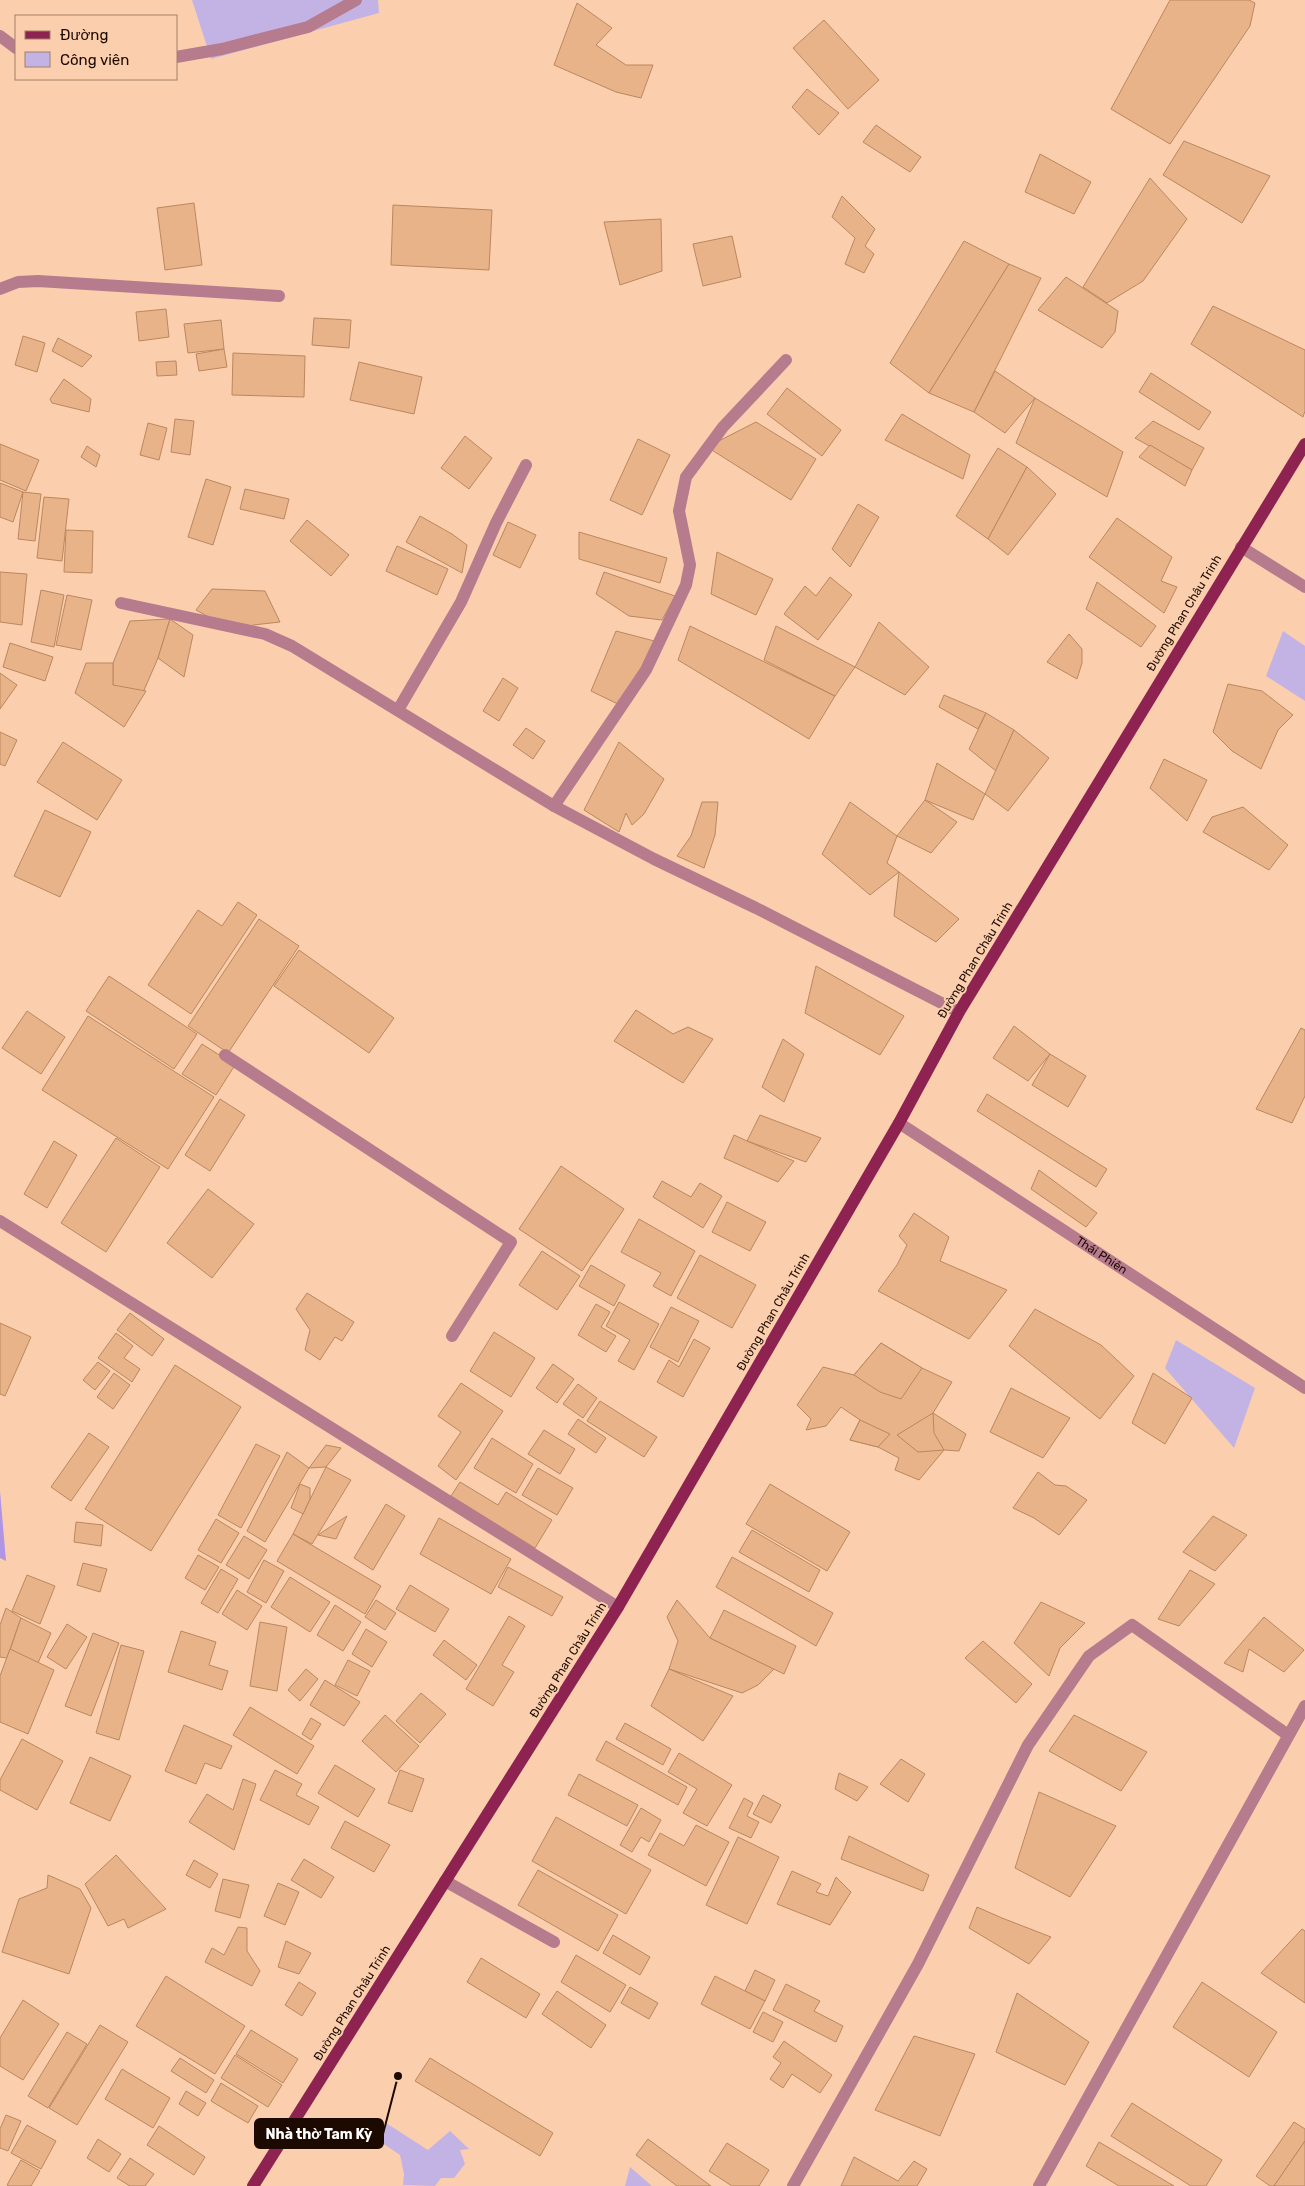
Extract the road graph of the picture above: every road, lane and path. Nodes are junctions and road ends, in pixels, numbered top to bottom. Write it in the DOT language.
graph roads {
  1 [pos="356,0"];
  2 [pos="0,36"];
  3 [pos="15,47"];
  4 [pos="178,56"];
  5 [pos="0,289"];
  6 [pos="279,296"];
  7 [pos="786,360"];
  8 [pos="1305,444"];
  9 [pos="526,465"];
  10 [pos="1241,546"];
  11 [pos="1305,587"];
  12 [pos="121,602"];
  13 [pos="398,710"];
  14 [pos="554,806"];
  15 [pos="959,1012"];
  16 [pos="225,1054"];
  17 [pos="899,1123"];
  18 [pos="0,1221"];
  19 [pos="452,1336"];
  20 [pos="1305,1388"];
  21 [pos="618,1607"];
  22 [pos="1305,1706"];
  23 [pos="1288,1735"];
  24 [pos="445,1881"];
  25 [pos="554,1942"];
  26 [pos="253,2186"];
  27 [pos="792,2186"];
  28 [pos="1040,2186"];
  1 -- 4 [label="street"];
  2 -- 3 [label="street"];
  5 -- 6 [label="street"];
  7 -- 14 [label="street"];
  8 -- 10 [label="main road, Đường Phan Châu Trinh"];
  9 -- 13 [label="street"];
  10 -- 11 [label="street"];
  10 -- 15 [label="main road, Đường Phan Châu Trinh"];
  12 -- 13 [label="street"];
  13 -- 14 [label="street"];
  14 -- 15 [label="street"];
  15 -- 17 [label="main road, Đường Phan Châu Trinh"];
  16 -- 19 [label="street"];
  17 -- 20 [label="street, Thái Phiên"];
  17 -- 21 [label="main road, Đường Phan Châu Trinh"];
  18 -- 21 [label="street"];
  21 -- 24 [label="main road, Đường Phan Châu Trinh"];
  22 -- 23 [label="street"];
  23 -- 27 [label="street"];
  23 -- 28 [label="street"];
  24 -- 25 [label="street"];
  24 -- 26 [label="main road, Đường Phan Châu Trinh"];
}
